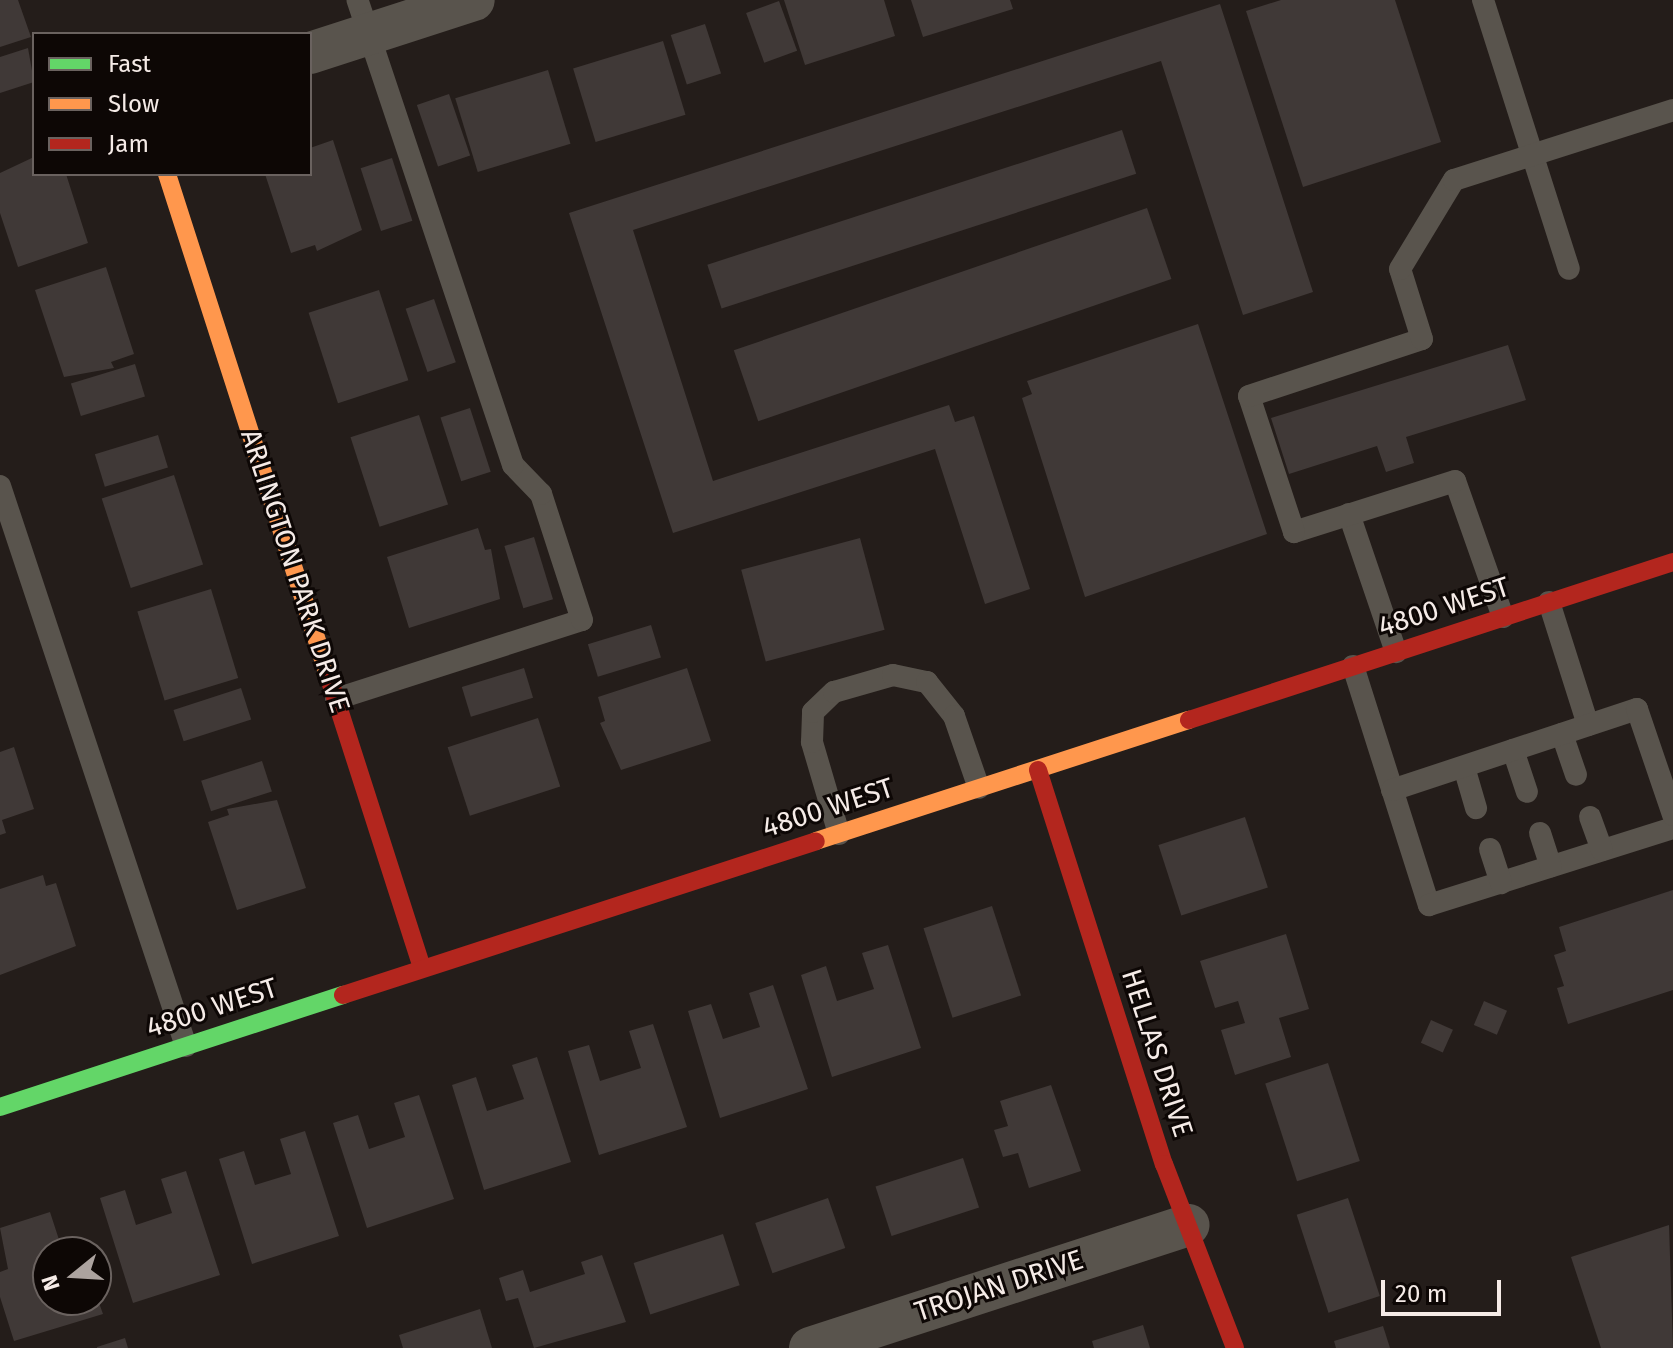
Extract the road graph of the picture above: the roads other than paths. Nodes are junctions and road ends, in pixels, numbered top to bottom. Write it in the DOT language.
graph roads {
  1 [pos="474,0"];
  2 [pos="1483,0"];
  3 [pos="363,17"];
  4 [pos="312,52"];
  5 [pos="1673,110"];
  6 [pos="1534,157"];
  7 [pos="168,176"];
  8 [pos="1569,269"];
  9 [pos="0,486"];
  10 [pos="1349,514"];
  11 [pos="1673,562"];
  12 [pos="1549,602"];
  13 [pos="1503,617"];
  14 [pos="1396,652"];
  15 [pos="1353,666"];
  16 [pos="336,699"];
  17 [pos="1588,725"];
  18 [pos="1562,734"];
  19 [pos="1513,750"];
  20 [pos="1464,767"];
  21 [pos="1038,770"];
  22 [pos="1576,775"];
  23 [pos="979,788"];
  24 [pos="1392,790"];
  25 [pos="1527,792"];
  26 [pos="1476,808"];
  27 [pos="1673,815"];
  28 [pos="1590,817"];
  29 [pos="1673,828"];
  30 [pos="1540,833"];
  31 [pos="839,834"];
  32 [pos="1490,849"];
  33 [pos="1602,850"];
  34 [pos="1551,866"];
  35 [pos="1501,883"];
  36 [pos="422,968"];
  37 [pos="186,1046"];
  38 [pos="0,1107"];
  39 [pos="1189,1225"];
  40 [pos="810,1348"];
  41 [pos="1235,1348"];
  1 -- 3 [label="street"];
  2 -- 6 [label="lane"];
  3 -- 4 [label="street"];
  3 -- 16 [label="lane"];
  5 -- 6 [label="lane"];
  6 -- 8 [label="lane"];
  6 -- 10 [label="lane"];
  7 -- 16 [label="main road, ARLINGTON PARK DRIVE"];
  9 -- 37 [label="lane"];
  10 -- 13 [label="lane"];
  10 -- 14 [label="lane"];
  11 -- 12 [label="main road, 4800 WEST"];
  12 -- 13 [label="main road, 4800 WEST"];
  12 -- 17 [label="lane"];
  13 -- 14 [label="main road, 4800 WEST"];
  14 -- 15 [label="main road, 4800 WEST"];
  15 -- 21 [label="main road, 4800 WEST"];
  15 -- 24 [label="lane"];
  16 -- 36 [label="main road, ARLINGTON PARK DRIVE"];
  17 -- 18 [label="lane"];
  17 -- 27 [label="lane"];
  18 -- 19 [label="lane"];
  18 -- 22 [label="lane"];
  19 -- 20 [label="lane"];
  19 -- 25 [label="lane"];
  20 -- 24 [label="lane"];
  20 -- 26 [label="lane"];
  21 -- 23 [label="main road, 4800 WEST"];
  21 -- 39 [label="main road, HELLAS DRIVE"];
  23 -- 31 [label="main road, 4800 WEST"];
  23 -- 31 [label="lane"];
  24 -- 35 [label="lane"];
  28 -- 33 [label="lane"];
  29 -- 33 [label="lane"];
  30 -- 34 [label="lane"];
  31 -- 36 [label="main road, 4800 WEST"];
  32 -- 35 [label="lane"];
  33 -- 34 [label="lane"];
  34 -- 35 [label="lane"];
  36 -- 37 [label="main road, 4800 WEST"];
  37 -- 38 [label="main road, 4800 WEST"];
  39 -- 40 [label="street, TROJAN DRIVE"];
  39 -- 41 [label="main road, HELLAS DRIVE"];
}
